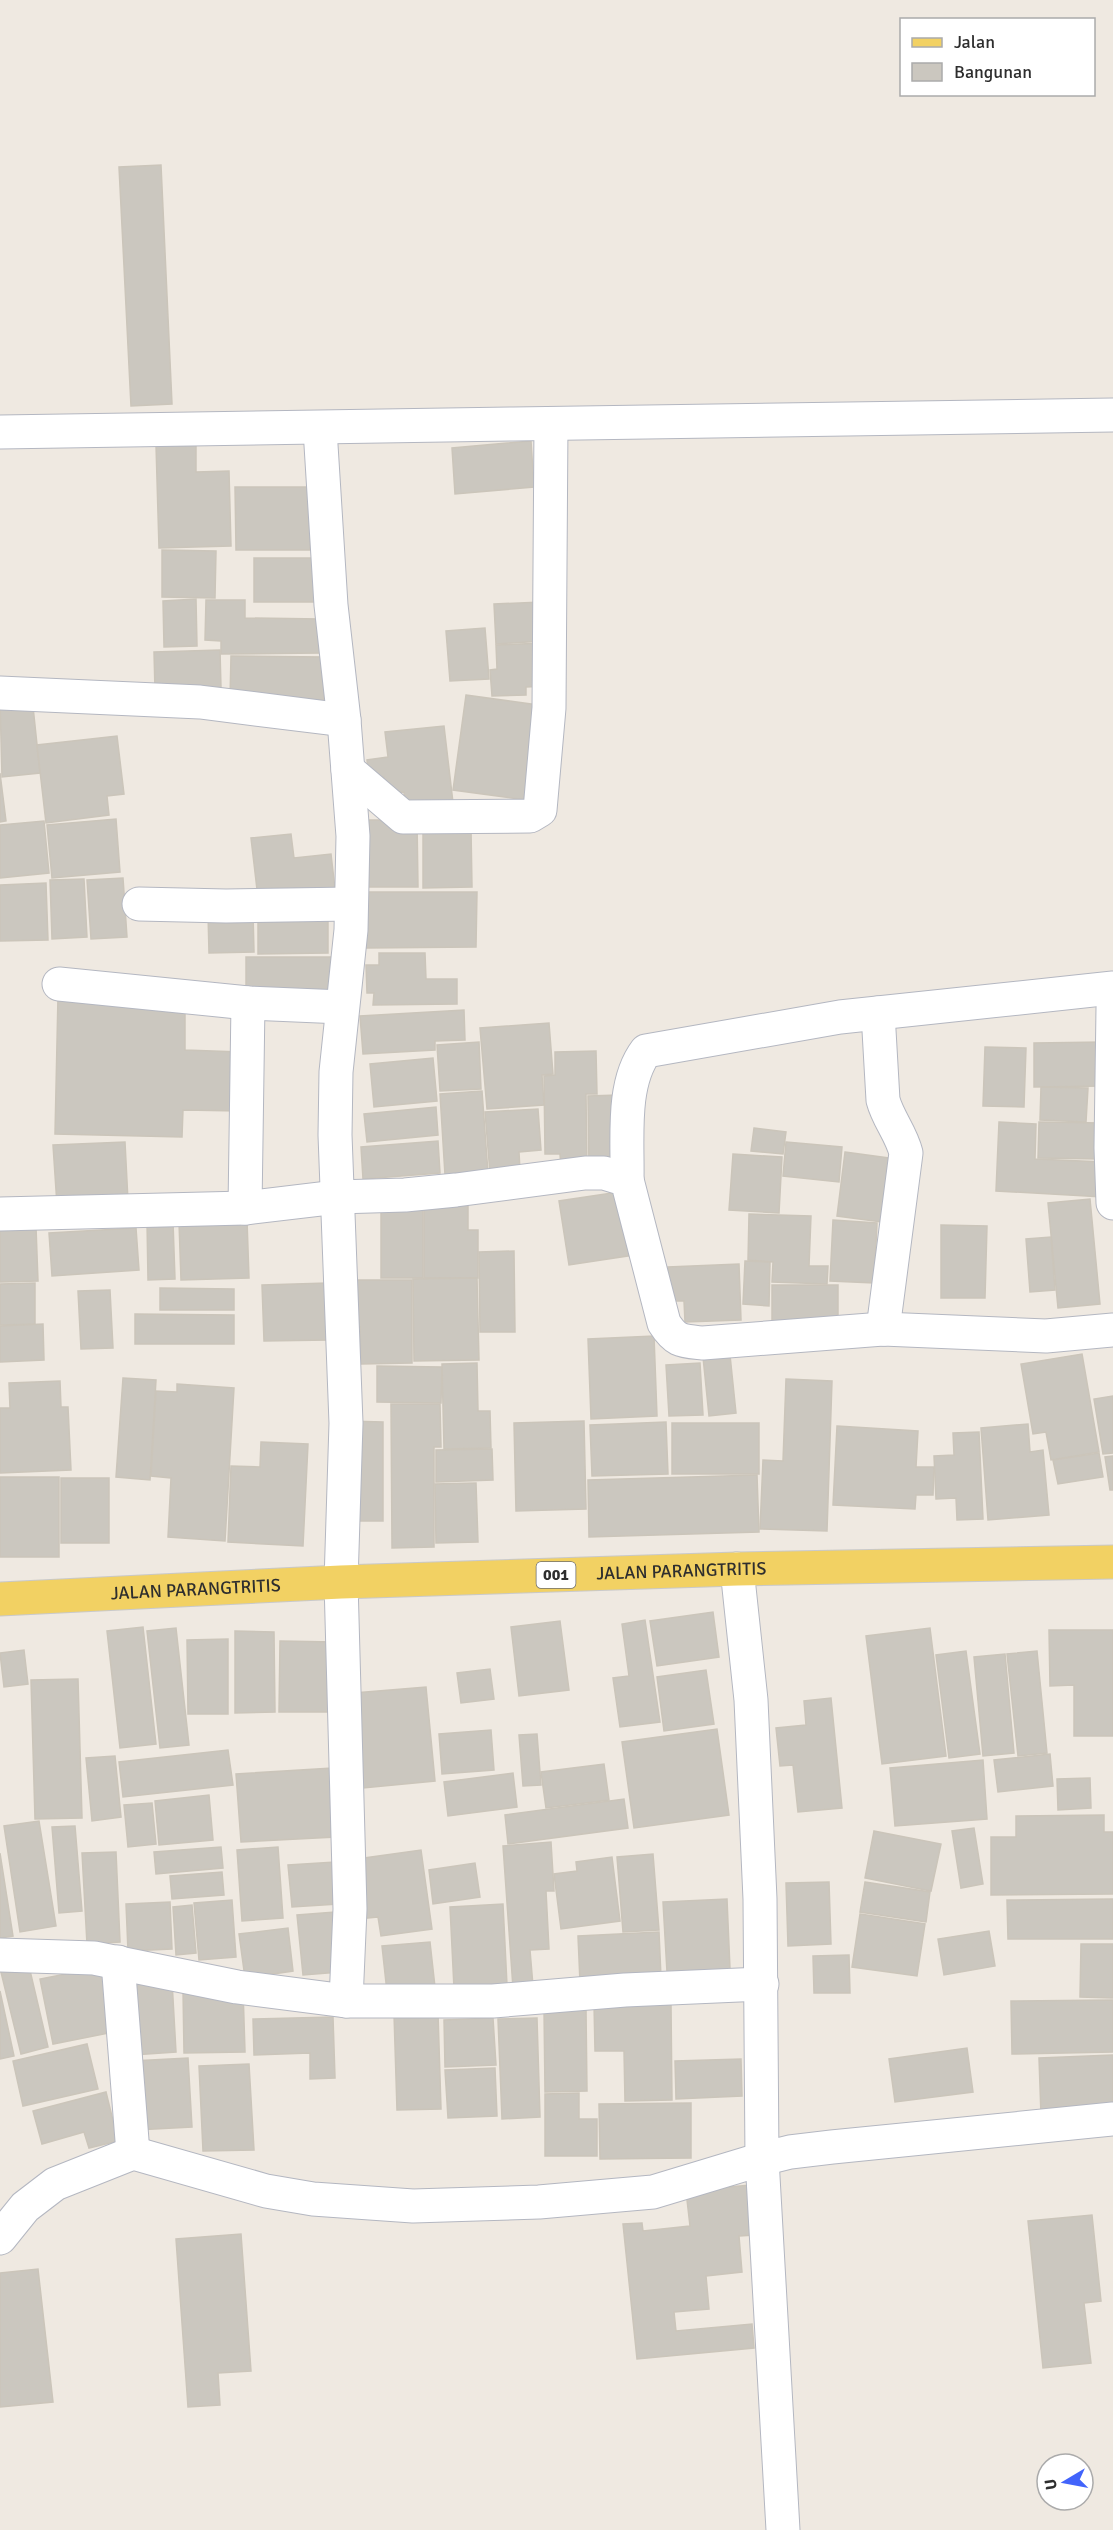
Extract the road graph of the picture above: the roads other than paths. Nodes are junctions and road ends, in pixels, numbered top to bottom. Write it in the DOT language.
graph roads {
  1 [pos="1113,415"];
  2 [pos="551,424"];
  3 [pos="320,429"];
  4 [pos="0,432"];
  5 [pos="0,693"];
  6 [pos="344,720"];
  7 [pos="348,770"];
  8 [pos="139,904"];
  9 [pos="351,904"];
  10 [pos="59,984"];
  11 [pos="1113,988"];
  12 [pos="248,1003"];
  13 [pos="342,1007"];
  14 [pos="1113,1008"];
  15 [pos="878,1013"];
  16 [pos="627,1180"];
  17 [pos="337,1197"];
  18 [pos="1113,1203"];
  19 [pos="245,1208"];
  20 [pos="0,1214"];
  21 [pos="883,1329"];
  22 [pos="1113,1330"];
  23 [pos="1113,1562"];
  24 [pos="737,1569"];
  25 [pos="340,1582"];
  26 [pos="0,1599"];
  27 [pos="0,1955"];
  28 [pos="118,1962"];
  29 [pos="762,1984"];
  30 [pos="346,2001"];
  31 [pos="1113,2119"];
  32 [pos="133,2153"];
  33 [pos="762,2158"];
  34 [pos="1,2231"];
  35 [pos="783,2530"];
  1 -- 2 [label="street"];
  2 -- 3 [label="street"];
  2 -- 7 [label="street"];
  3 -- 4 [label="street"];
  3 -- 6 [label="street"];
  5 -- 6 [label="street"];
  6 -- 7 [label="street"];
  7 -- 9 [label="street"];
  8 -- 9 [label="street"];
  9 -- 13 [label="street"];
  10 -- 12 [label="street"];
  11 -- 15 [label="street"];
  12 -- 13 [label="street"];
  12 -- 19 [label="street"];
  13 -- 17 [label="street"];
  14 -- 18 [label="street"];
  15 -- 16 [label="street"];
  15 -- 21 [label="street"];
  16 -- 17 [label="street"];
  16 -- 21 [label="street"];
  17 -- 19 [label="street"];
  17 -- 25 [label="street"];
  19 -- 20 [label="street"];
  21 -- 22 [label="street"];
  23 -- 24 [label="main road, JALAN PARANGTRITIS / 001"];
  24 -- 25 [label="main road, JALAN PARANGTRITIS / 001"];
  24 -- 29 [label="street"];
  25 -- 26 [label="main road, JALAN PARANGTRITIS / 001"];
  25 -- 30 [label="street"];
  27 -- 28 [label="street"];
  28 -- 30 [label="street"];
  28 -- 32 [label="street"];
  29 -- 30 [label="street"];
  29 -- 33 [label="street"];
  31 -- 33 [label="street"];
  32 -- 33 [label="street"];
  32 -- 34 [label="street"];
  33 -- 35 [label="street"];
}
